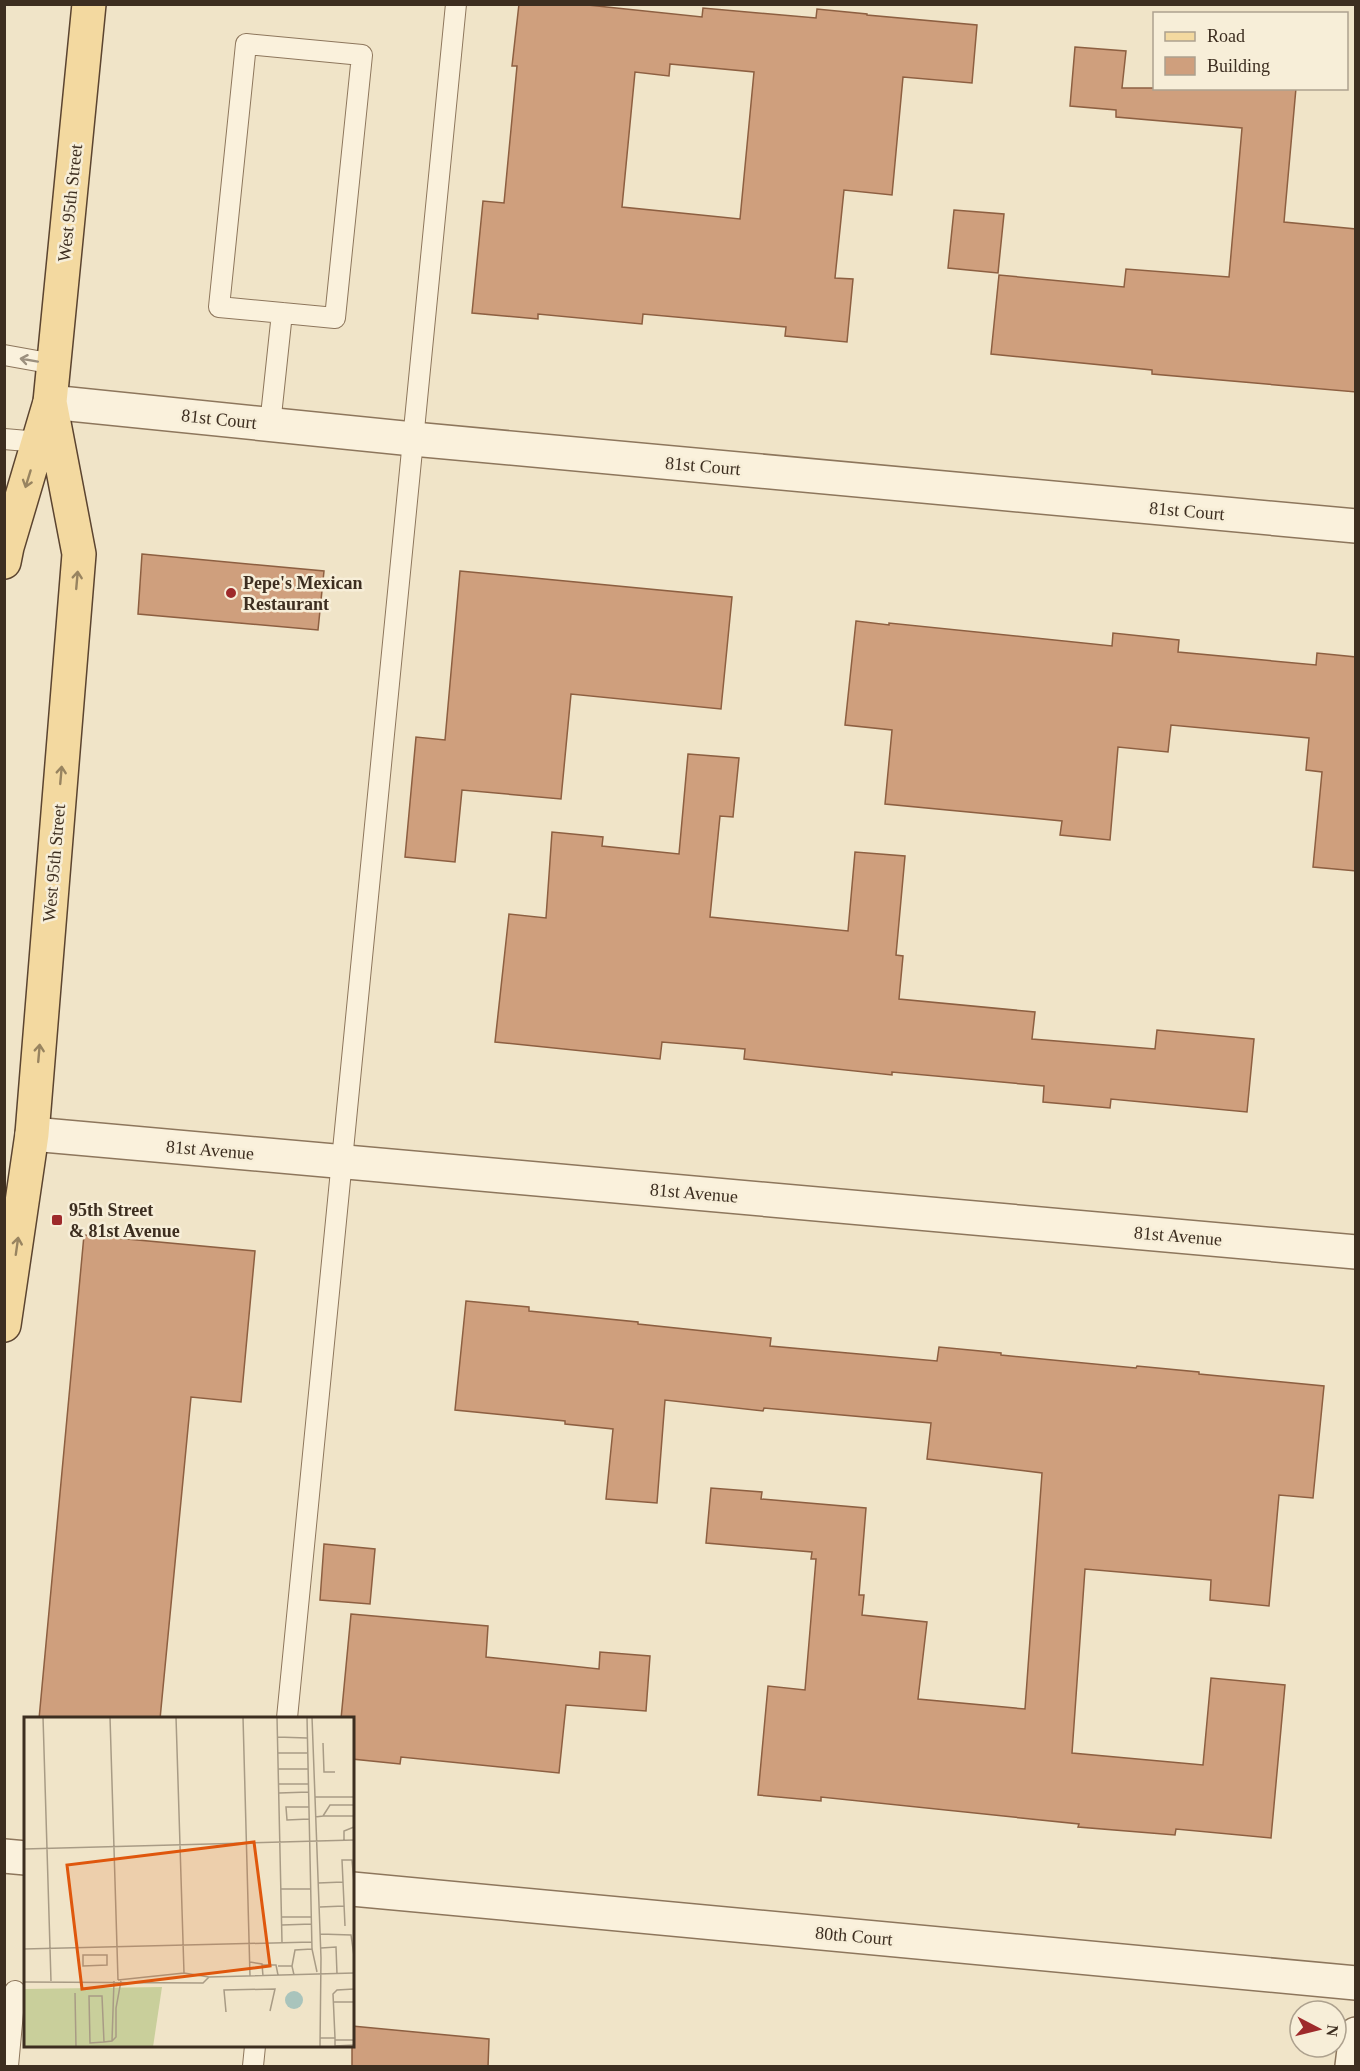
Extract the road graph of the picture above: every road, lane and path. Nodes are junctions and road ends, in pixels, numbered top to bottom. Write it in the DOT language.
graph roads {
  1 [pos="89,4"];
  2 [pos="456,4"];
  3 [pos="282,313"];
  4 [pos="4,355"];
  5 [pos="54,364"];
  6 [pos="50,402"];
  7 [pos="270,425"];
  8 [pos="412,439"];
  9 [pos="4,440"];
  10 [pos="39,442"];
  11 [pos="1356,526"];
  12 [pos="4,562"];
  13 [pos="32,1134"];
  14 [pos="342,1162"];
  15 [pos="1356,1252"];
  16 [pos="4,1325"];
  17 [pos="287,1717"];
  18 [pos="4,1856"];
  19 [pos="24,1858"];
  20 [pos="354,1889"];
  21 [pos="1356,1983"];
  22 [pos="15,1991"];
  23 [pos="1356,2034"];
  24 [pos="255,2047"];
  25 [pos="8,2067"];
  26 [pos="253,2067"];
  27 [pos="1352,2067"];
  1 -- 5 [label="main road, West 95th Street"];
  2 -- 8 [label="lane"];
  3 -- 3 [label="lane"];
  3 -- 7 [label="lane"];
  5 -- 4 [label="lane, one-way"];
  5 -- 6 [label="main road, West 95th Street"];
  6 -- 7 [label="street, 81st Court"];
  6 -- 10 [label="main road, West 95th Street"];
  13 -- 6 [label="main road, West 95th Street, one-way"];
  7 -- 8 [label="street, 81st Court"];
  8 -- 11 [label="street, 81st Court"];
  8 -- 14 [label="lane"];
  9 -- 10 [label="lane"];
  10 -- 12 [label="main road, West 95th Street, one-way"];
  13 -- 14 [label="street, 81st Avenue"];
  16 -- 13 [label="main road, West 95th Street, one-way"];
  14 -- 15 [label="street, 81st Avenue"];
  14 -- 17 [label="lane"];
  18 -- 19 [label="street"];
  20 -- 21 [label="street, 80th Court"];
  22 -- 25 [label="lane"];
  23 -- 27 [label="street"];
  24 -- 26 [label="lane"];
}
